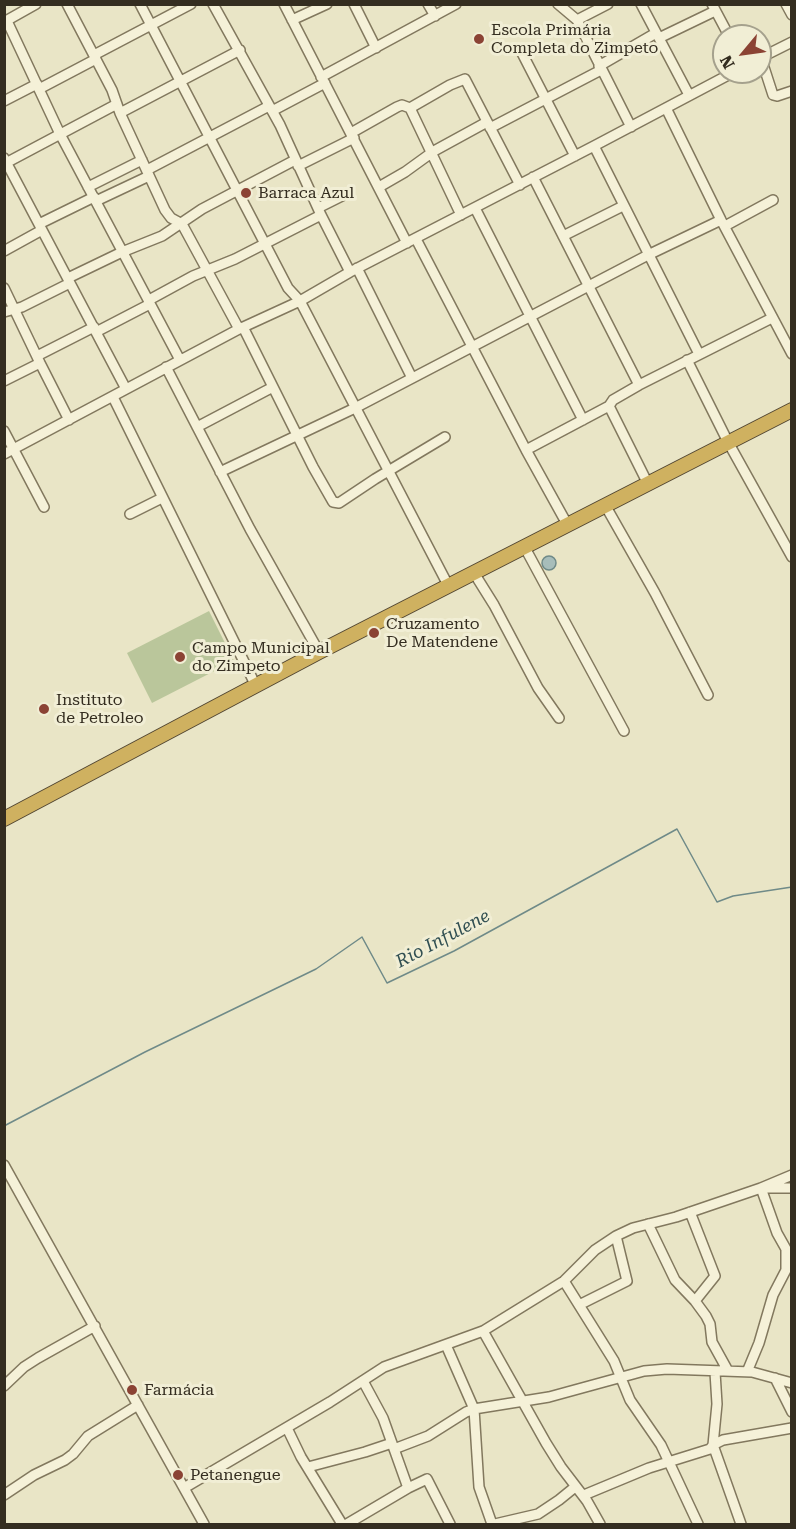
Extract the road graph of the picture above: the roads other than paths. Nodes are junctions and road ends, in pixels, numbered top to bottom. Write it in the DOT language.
graph roads {
  1 [pos="36,4"];
  2 [pos="67,4"];
  3 [pos="140,4"];
  4 [pos="191,4"];
  5 [pos="213,4"];
  6 [pos="284,4"];
  7 [pos="327,4"];
  8 [pos="354,4"];
  9 [pos="428,4"];
  10 [pos="456,4"];
  11 [pos="558,4"];
  12 [pos="569,4"];
  13 [pos="608,4"];
  14 [pos="641,4"];
  15 [pos="786,4"];
  16 [pos="714,6"];
  17 [pos="792,15"];
  18 [pos="435,16"];
  19 [pos="575,18"];
  20 [pos="292,20"];
  21 [pos="6,21"];
  22 [pos="723,24"];
  23 [pos="150,25"];
  24 [pos="658,36"];
  25 [pos="792,42"];
  26 [pos="376,48"];
  27 [pos="240,50"];
  28 [pos="772,52"];
  29 [pos="522,53"];
  30 [pos="95,57"];
  31 [pos="600,68"];
  32 [pos="323,80"];
  33 [pos="179,82"];
  34 [pos="712,83"];
  35 [pos="769,84"];
  36 [pos="38,86"];
  37 [pos="792,91"];
  38 [pos="689,95"];
  39 [pos="545,99"];
  40 [pos="4,101"];
  41 [pos="271,108"];
  42 [pos="410,108"];
  43 [pos="666,108"];
  44 [pos="119,109"];
  45 [pos="489,125"];
  46 [pos="631,127"];
  47 [pos="60,134"];
  48 [pos="353,135"];
  49 [pos="208,137"];
  50 [pos="594,146"];
  51 [pos="430,154"];
  52 [pos="575,156"];
  53 [pos="142,160"];
  54 [pos="5,161"];
  55 [pos="296,163"];
  56 [pos="148,173"];
  57 [pos="533,177"];
  58 [pos="520,185"];
  59 [pos="88,187"];
  60 [pos="379,187"];
  61 [pos="236,191"];
  62 [pos="344,195"];
  63 [pos="95,199"];
  64 [pos="773,200"];
  65 [pos="623,206"];
  66 [pos="475,208"];
  67 [pos="319,212"];
  68 [pos="461,215"];
  69 [pos="723,223"];
  70 [pos="182,224"];
  71 [pos="40,227"];
  72 [pos="563,236"];
  73 [pos="412,241"];
  74 [pos="265,244"];
  75 [pos="4,251"];
  76 [pos="122,252"];
  77 [pos="648,255"];
  78 [pos="354,270"];
  79 [pos="208,271"];
  80 [pos="69,281"];
  81 [pos="589,286"];
  82 [pos="4,288"];
  83 [pos="300,301"];
  84 [pos="149,302"];
  85 [pos="15,308"];
  86 [pos="4,312"];
  87 [pos="531,316"];
  88 [pos="772,318"];
  89 [pos="241,328"];
  90 [pos="95,330"];
  91 [pos="472,346"];
  92 [pos="699,354"];
  93 [pos="792,354"];
  94 [pos="38,360"];
  95 [pos="180,360"];
  96 [pos="687,360"];
  97 [pos="166,367"];
  98 [pos="412,378"];
  99 [pos="4,381"];
  100 [pos="639,385"];
  101 [pos="273,387"];
  102 [pos="126,389"];
  103 [pos="113,397"];
  104 [pos="609,406"];
  105 [pos="355,408"];
  106 [pos="792,410"];
  107 [pos="69,420"];
  108 [pos="583,420"];
  109 [pos="197,427"];
  110 [pos="4,430"];
  111 [pos="297,435"];
  112 [pos="445,437"];
  113 [pos="728,442"];
  114 [pos="526,450"];
  115 [pos="9,451"];
  116 [pos="220,472"];
  117 [pos="388,472"];
  118 [pos="648,484"];
  119 [pos="162,498"];
  120 [pos="605,505"];
  121 [pos="44,507"];
  122 [pos="130,514"];
  123 [pos="567,524"];
  124 [pos="524,546"];
  125 [pos="792,557"];
  126 [pos="474,573"];
  127 [pos="448,585"];
  128 [pos="319,652"];
  129 [pos="256,686"];
  130 [pos="708,695"];
  131 [pos="559,718"];
  132 [pos="624,731"];
  133 [pos="4,819"];
  134 [pos="4,1165"];
  135 [pos="792,1175"];
  136 [pos="762,1188"];
  137 [pos="792,1188"];
  138 [pos="690,1212"];
  139 [pos="648,1224"];
  140 [pos="616,1236"];
  141 [pos="789,1253"];
  142 [pos="789,1269"];
  143 [pos="564,1281"];
  144 [pos="696,1301"];
  145 [pos="579,1305"];
  146 [pos="95,1326"];
  147 [pos="483,1330"];
  148 [pos="446,1345"];
  149 [pos="728,1371"];
  150 [pos="715,1372"];
  151 [pos="747,1372"];
  152 [pos="621,1377"];
  153 [pos="775,1378"];
  154 [pos="363,1381"];
  155 [pos="792,1383"];
  156 [pos="4,1386"];
  157 [pos="522,1401"];
  158 [pos="138,1405"];
  159 [pos="474,1409"];
  160 [pos="792,1412"];
  161 [pos="287,1428"];
  162 [pos="792,1428"];
  163 [pos="713,1445"];
  164 [pos="393,1446"];
  165 [pos="669,1462"];
  166 [pos="308,1467"];
  167 [pos="575,1487"];
  168 [pos="184,1488"];
  169 [pos="408,1488"];
  170 [pos="4,1495"];
  171 [pos="584,1495"];
  172 [pos="204,1524"];
  173 [pos="342,1524"];
  174 [pos="347,1524"];
  175 [pos="450,1524"];
  176 [pos="494,1524"];
  177 [pos="600,1524"];
  178 [pos="698,1524"];
  179 [pos="741,1524"];
  1 -- 21 [label="street"];
  2 -- 30 [label="street"];
  3 -- 23 [label="street"];
  4 -- 23 [label="street"];
  5 -- 27 [label="street"];
  6 -- 20 [label="street"];
  7 -- 20 [label="street"];
  8 -- 26 [label="street"];
  9 -- 18 [label="street"];
  10 -- 18 [label="street"];
  11 -- 19 [label="street"];
  12 -- 19 [label="street"];
  13 -- 19 [label="street"];
  14 -- 24 [label="street"];
  15 -- 17 [label="street"];
  16 -- 22 [label="street"];
  16 -- 24 [label="street"];
  18 -- 26 [label="street"];
  19 -- 31 [label="street"];
  20 -- 32 [label="street"];
  21 -- 36 [label="street"];
  23 -- 30 [label="street"];
  23 -- 33 [label="street"];
  24 -- 31 [label="street"];
  24 -- 38 [label="street"];
  25 -- 28 [label="street"];
  26 -- 32 [label="street"];
  27 -- 33 [label="street"];
  27 -- 41 [label="street"];
  29 -- 39 [label="street"];
  30 -- 36 [label="street"];
  30 -- 44 [label="street"];
  31 -- 39 [label="street"];
  31 -- 46 [label="street"];
  32 -- 41 [label="street"];
  32 -- 48 [label="street"];
  33 -- 44 [label="street"];
  33 -- 49 [label="street"];
  34 -- 38 [label="street"];
  35 -- 37 [label="street"];
  36 -- 40 [label="street"];
  36 -- 47 [label="street"];
  38 -- 43 [label="street"];
  39 -- 45 [label="street"];
  39 -- 52 [label="street"];
  41 -- 49 [label="street"];
  41 -- 55 [label="street"];
  42 -- 45 [label="street"];
  42 -- 48 [label="street"];
  42 -- 51 [label="street"];
  43 -- 46 [label="street"];
  43 -- 69 [label="street"];
  44 -- 47 [label="street"];
  44 -- 53 [label="street"];
  45 -- 51 [label="street"];
  45 -- 58 [label="street"];
  46 -- 50 [label="street"];
  47 -- 54 [label="street"];
  47 -- 59 [label="street"];
  48 -- 55 [label="street"];
  48 -- 60 [label="street"];
  49 -- 56 [label="street"];
  49 -- 61 [label="street"];
  50 -- 52 [label="street"];
  50 -- 65 [label="street"];
  51 -- 60 [label="street"];
  51 -- 68 [label="street"];
  52 -- 57 [label="street"];
  53 -- 56 [label="street"];
  53 -- 59 [label="street"];
  54 -- 71 [label="street"];
  55 -- 61 [label="street"];
  55 -- 67 [label="street"];
  56 -- 63 [label="street"];
  56 -- 70 [label="street"];
  57 -- 58 [label="street"];
  57 -- 72 [label="street"];
  58 -- 66 [label="street"];
  59 -- 63 [label="street"];
  60 -- 73 [label="street"];
  61 -- 70 [label="street"];
  61 -- 74 [label="street"];
  62 -- 67 [label="street"];
  63 -- 71 [label="street"];
  63 -- 76 [label="street"];
  64 -- 69 [label="street"];
  65 -- 72 [label="street"];
  65 -- 77 [label="street"];
  66 -- 68 [label="street"];
  66 -- 87 [label="street"];
  67 -- 74 [label="street"];
  67 -- 78 [label="street"];
  68 -- 73 [label="street"];
  69 -- 77 [label="street"];
  69 -- 88 [label="street"];
  70 -- 76 [label="street"];
  70 -- 79 [label="street"];
  71 -- 75 [label="street"];
  71 -- 80 [label="street"];
  72 -- 81 [label="street"];
  73 -- 78 [label="street"];
  73 -- 91 [label="street"];
  74 -- 79 [label="street"];
  74 -- 83 [label="street"];
  76 -- 80 [label="street"];
  76 -- 84 [label="street"];
  77 -- 81 [label="street"];
  77 -- 92 [label="street"];
  78 -- 83 [label="street"];
  78 -- 98 [label="street"];
  79 -- 84 [label="street"];
  79 -- 89 [label="street"];
  80 -- 85 [label="street"];
  80 -- 90 [label="street"];
  81 -- 87 [label="street"];
  81 -- 100 [label="street"];
  82 -- 85 [label="street"];
  83 -- 89 [label="street"];
  83 -- 105 [label="street"];
  84 -- 90 [label="street"];
  84 -- 95 [label="street"];
  85 -- 86 [label="street"];
  85 -- 94 [label="street"];
  87 -- 91 [label="street"];
  87 -- 108 [label="street"];
  88 -- 92 [label="street"];
  88 -- 93 [label="street"];
  89 -- 95 [label="street"];
  89 -- 101 [label="street"];
  90 -- 94 [label="street"];
  90 -- 102 [label="street"];
  91 -- 98 [label="street"];
  91 -- 114 [label="street"];
  92 -- 96 [label="street"];
  94 -- 99 [label="street"];
  94 -- 107 [label="street"];
  95 -- 97 [label="street"];
  96 -- 100 [label="street"];
  96 -- 113 [label="street"];
  97 -- 102 [label="street"];
  97 -- 109 [label="street"];
  98 -- 105 [label="street"];
  100 -- 104 [label="street"];
  101 -- 109 [label="street"];
  101 -- 111 [label="street"];
  102 -- 103 [label="street"];
  103 -- 107 [label="street"];
  103 -- 119 [label="street"];
  104 -- 108 [label="street"];
  104 -- 118 [label="street"];
  105 -- 111 [label="street"];
  105 -- 117 [label="street"];
  106 -- 113 [label="highway"];
  107 -- 115 [label="street"];
  108 -- 114 [label="street"];
  109 -- 116 [label="street"];
  110 -- 115 [label="street"];
  111 -- 116 [label="street"];
  111 -- 117 [label="street"];
  112 -- 117 [label="street"];
  113 -- 118 [label="highway"];
  113 -- 125 [label="street"];
  114 -- 123 [label="street"];
  115 -- 121 [label="street"];
  116 -- 128 [label="street"];
  117 -- 127 [label="street"];
  118 -- 120 [label="highway"];
  119 -- 122 [label="street"];
  119 -- 129 [label="street"];
  120 -- 123 [label="highway"];
  120 -- 130 [label="street"];
  123 -- 124 [label="highway"];
  124 -- 126 [label="highway"];
  124 -- 132 [label="street"];
  126 -- 127 [label="highway"];
  126 -- 131 [label="street"];
  127 -- 128 [label="highway"];
  128 -- 129 [label="highway"];
  129 -- 133 [label="highway"];
  134 -- 146 [label="street"];
  135 -- 136 [label="street"];
  136 -- 137 [label="street"];
  136 -- 138 [label="street"];
  136 -- 141 [label="street"];
  138 -- 139 [label="street"];
  138 -- 144 [label="street"];
  139 -- 140 [label="street"];
  139 -- 144 [label="street"];
  140 -- 143 [label="street"];
  140 -- 145 [label="street"];
  141 -- 142 [label="street"];
  142 -- 151 [label="street"];
  143 -- 145 [label="street"];
  143 -- 147 [label="street"];
  144 -- 149 [label="street"];
  145 -- 152 [label="street"];
  146 -- 156 [label="street"];
  146 -- 158 [label="street"];
  147 -- 148 [label="street"];
  147 -- 157 [label="street"];
  148 -- 154 [label="street"];
  148 -- 159 [label="street"];
  149 -- 150 [label="street"];
  149 -- 151 [label="street"];
  150 -- 152 [label="street"];
  150 -- 163 [label="street"];
  151 -- 153 [label="street"];
  152 -- 157 [label="street"];
  152 -- 165 [label="street"];
  153 -- 155 [label="street"];
  153 -- 160 [label="street"];
  154 -- 161 [label="street"];
  154 -- 164 [label="street"];
  157 -- 159 [label="street"];
  157 -- 167 [label="street"];
  158 -- 168 [label="street"];
  158 -- 170 [label="street"];
  159 -- 164 [label="street"];
  159 -- 176 [label="street"];
  161 -- 166 [label="street"];
  161 -- 168 [label="street"];
  162 -- 163 [label="street"];
  163 -- 165 [label="street"];
  163 -- 179 [label="street"];
  164 -- 166 [label="street"];
  164 -- 169 [label="street"];
  165 -- 171 [label="street"];
  165 -- 178 [label="street"];
  166 -- 173 [label="street"];
  167 -- 171 [label="street"];
  167 -- 176 [label="street"];
  168 -- 172 [label="street"];
  169 -- 174 [label="street"];
  169 -- 175 [label="street"];
  171 -- 177 [label="street"];
}
